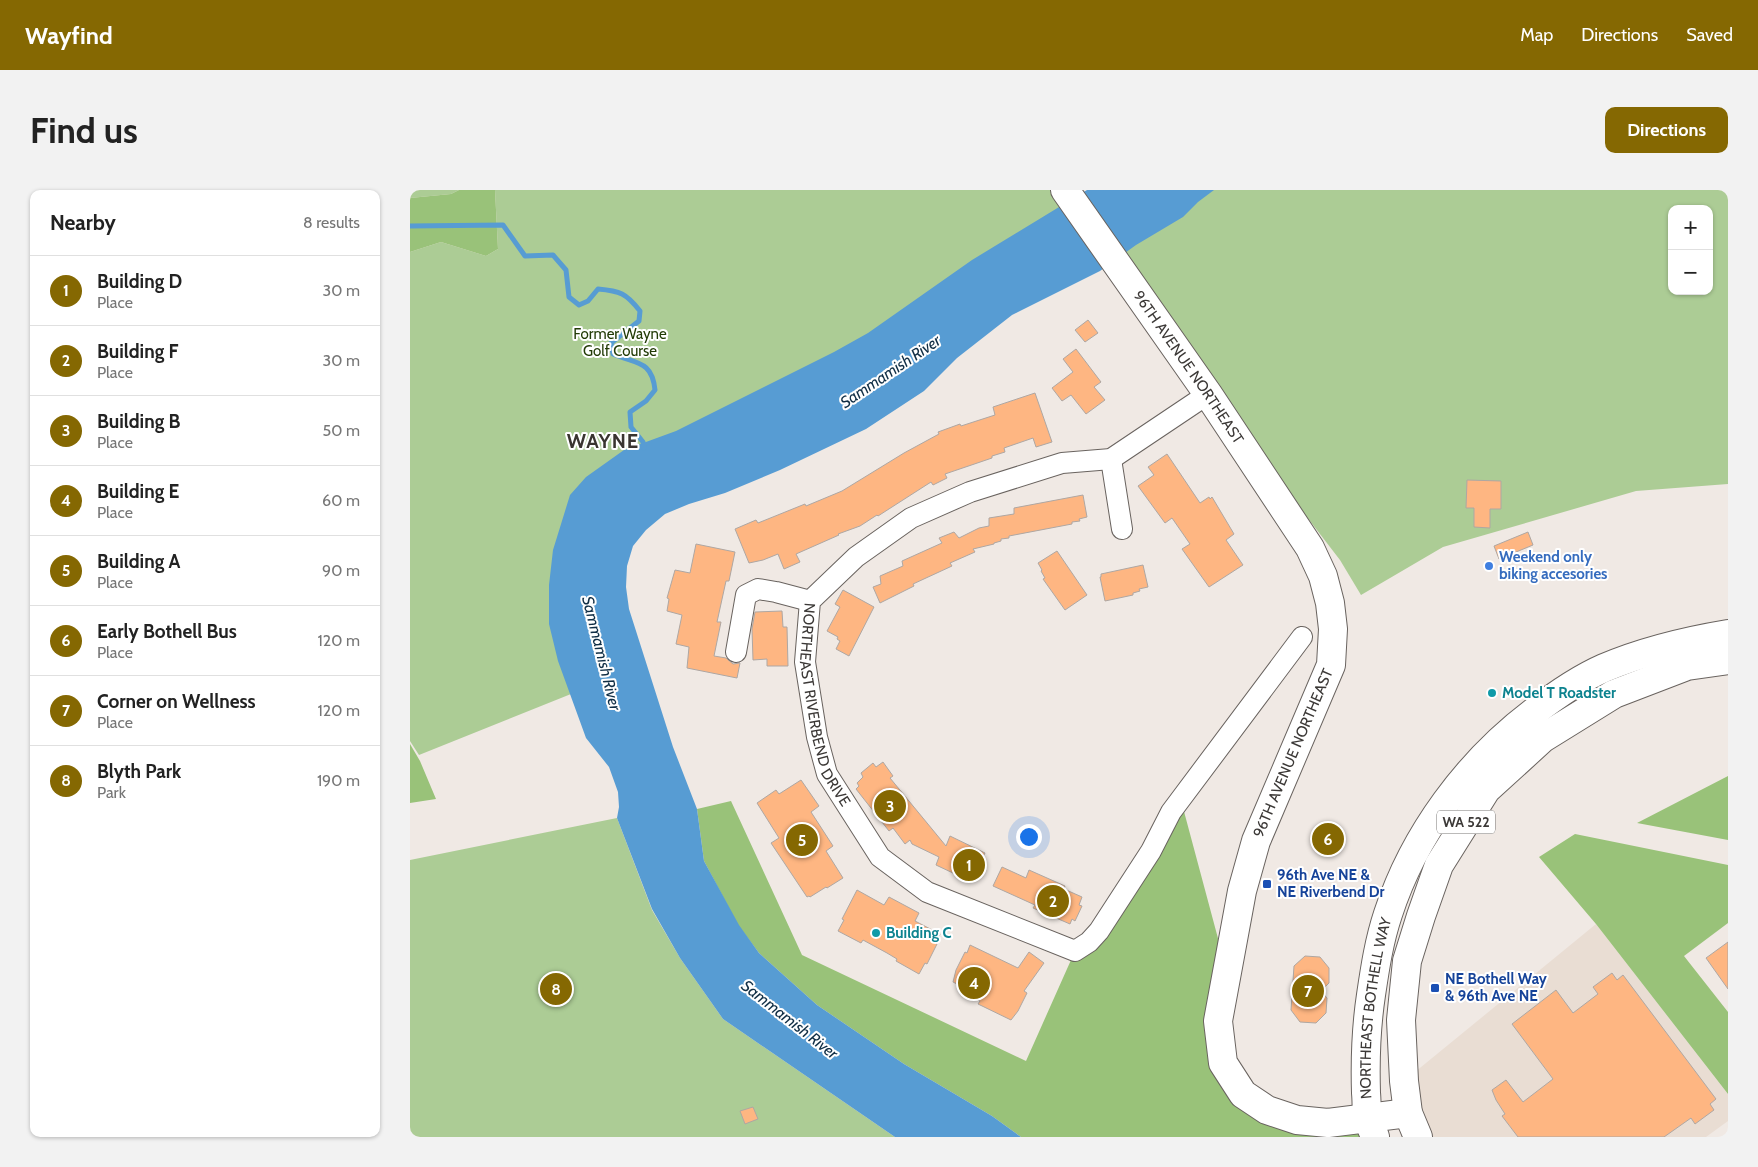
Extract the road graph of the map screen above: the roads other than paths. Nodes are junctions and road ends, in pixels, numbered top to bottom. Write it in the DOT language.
graph roads {
  1 [pos="1065,190"];
  2 [pos="1208,394"];
  3 [pos="1111,459"];
  4 [pos="1122,529"];
  5 [pos="810,601"];
  6 [pos="1728,634"];
  7 [pos="1302,637"];
  8 [pos="736,652"];
  9 [pos="1728,660"];
  10 [pos="1413,1125"];
  11 [pos="1371,1128"];
  1 -- 2 [label="main road, 96TH AVENUE NORTHEAST"];
  2 -- 3 [label="street, NORTHEAST RIVERBEND DRIVE"];
  2 -- 11 [label="main road, 96TH AVENUE NORTHEAST"];
  3 -- 4 [label="street"];
  3 -- 5 [label="street, NORTHEAST RIVERBEND DRIVE"];
  5 -- 7 [label="street, NORTHEAST RIVERBEND DRIVE"];
  5 -- 8 [label="street"];
  6 -- 11 [label="main road, NORTHEAST BOTHELL WAY / WA 522"];
  9 -- 10 [label="main road, NORTHEAST BOTHELL WAY / WA 522"];
  10 -- 11 [label="main road, 96TH AVENUE NORTHEAST"];
}
